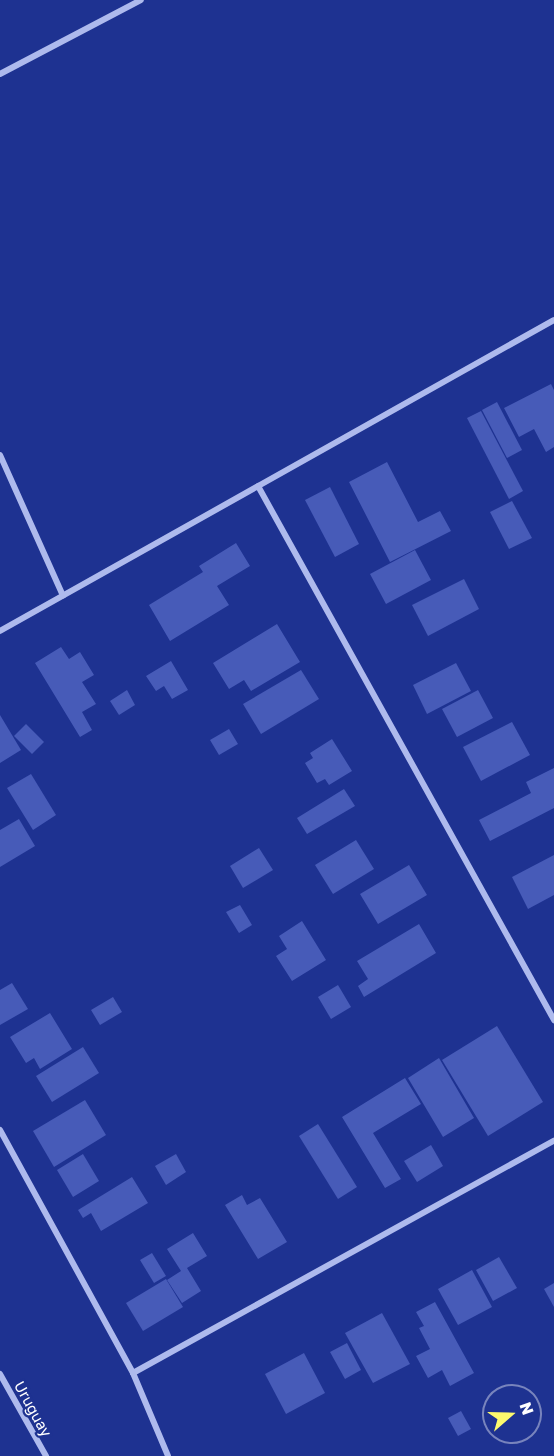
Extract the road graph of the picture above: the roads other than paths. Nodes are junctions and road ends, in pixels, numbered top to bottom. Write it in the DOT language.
graph roads {
  1 [pos="141,0"];
  2 [pos="0,74"];
  3 [pos="554,320"];
  4 [pos="0,455"];
  5 [pos="258,486"];
  6 [pos="63,596"];
  7 [pos="0,631"];
  8 [pos="554,1020"];
  9 [pos="0,1130"];
  10 [pos="554,1141"];
  11 [pos="133,1373"];
  12 [pos="0,1374"];
  13 [pos="46,1456"];
  14 [pos="168,1456"];
  1 -- 2 [label="street"];
  3 -- 5 [label="street"];
  4 -- 6 [label="street"];
  5 -- 6 [label="street"];
  5 -- 8 [label="street"];
  6 -- 7 [label="street"];
  9 -- 11 [label="street"];
  10 -- 11 [label="street"];
  11 -- 14 [label="street"];
  12 -- 13 [label="street, Uruguay"];
}
